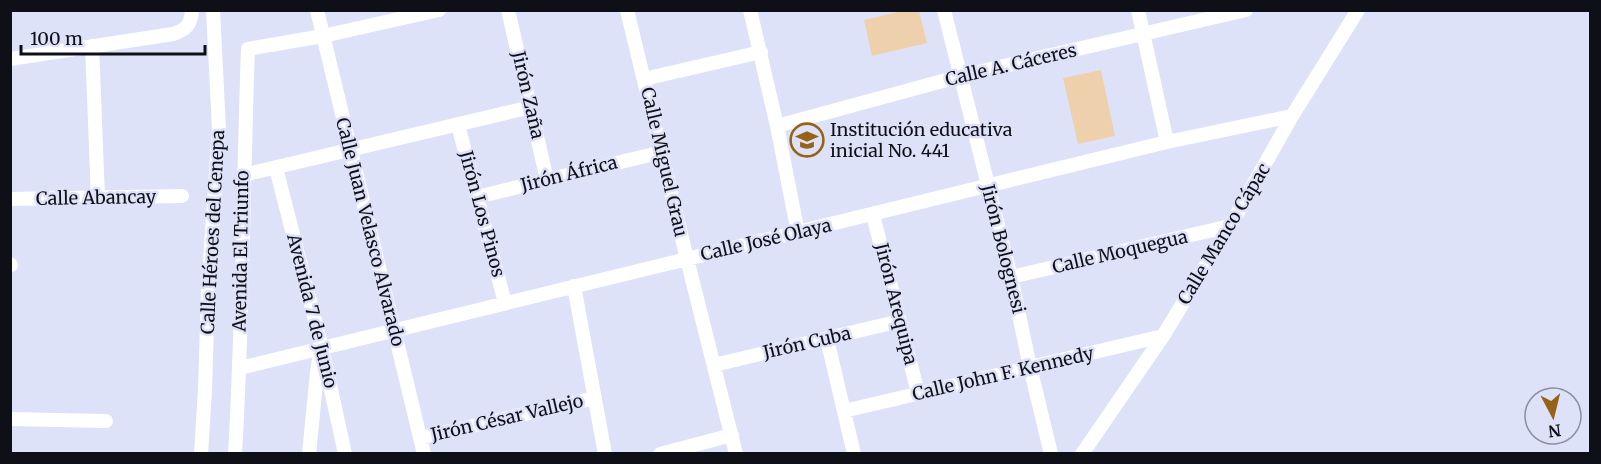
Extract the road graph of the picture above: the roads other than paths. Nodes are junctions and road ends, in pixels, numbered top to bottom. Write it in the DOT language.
graph roads {
  1 [pos="192,10"];
  2 [pos="213,10"];
  3 [pos="317,10"];
  4 [pos="508,10"];
  5 [pos="627,10"];
  6 [pos="750,10"];
  7 [pos="1138,10"];
  8 [pos="1246,10"];
  9 [pos="1358,10"];
  10 [pos="435,11"];
  11 [pos="946,11"];
  12 [pos="1143,34"];
  13 [pos="323,36"];
  14 [pos="92,46"];
  15 [pos="761,52"];
  16 [pos="10,59"];
  17 [pos="961,76"];
  18 [pos="644,79"];
  19 [pos="531,107"];
  20 [pos="1292,116"];
  21 [pos="458,125"];
  22 [pos="777,126"];
  23 [pos="1167,142"];
  24 [pos="351,151"];
  25 [pos="662,152"];
  26 [pos="276,168"];
  27 [pos="243,175"];
  28 [pos="547,180"];
  29 [pos="987,186"];
  30 [pos="182,196"];
  31 [pos="477,197"];
  32 [pos="98,198"];
  33 [pos="10,199"];
  34 [pos="873,215"];
  35 [pos="1230,226"];
  36 [pos="798,233"];
  37 [pos="687,259"];
  38 [pos="1011,277"];
  39 [pos="574,286"];
  40 [pos="506,303"];
  41 [pos="900,321"];
  42 [pos="394,330"];
  43 [pos="1163,336"];
  44 [pos="827,339"];
  45 [pos="322,348"];
  46 [pos="714,365"];
  47 [pos="1030,367"];
  48 [pos="240,368"];
  49 [pos="918,393"];
  50 [pos="595,398"];
  51 [pos="844,411"];
  52 [pos="10,419"];
  53 [pos="106,421"];
  54 [pos="732,435"];
  55 [pos="420,438"];
  56 [pos="201,453"];
  57 [pos="235,453"];
  58 [pos="309,453"];
  59 [pos="345,453"];
  60 [pos="424,453"];
  61 [pos="605,453"];
  62 [pos="660,453"];
  63 [pos="736,453"];
  64 [pos="854,453"];
  65 [pos="1051,453"];
  66 [pos="1082,453"];
  1 -- 14 [label="street"];
  2 -- 56 [label="street, Calle Héroes del Cenepa"];
  3 -- 13 [label="street, Calle Juan Velasco Alvarado"];
  4 -- 19 [label="street, Jirón Zaña"];
  5 -- 18 [label="street, Calle Miguel Grau"];
  6 -- 15 [label="street"];
  7 -- 12 [label="street"];
  8 -- 12 [label="street, Calle A. Cáceres"];
  9 -- 20 [label="street, Calle Manco Cápac"];
  10 -- 13 [label="street"];
  11 -- 17 [label="street, Jirón Bolognesi"];
  12 -- 17 [label="street, Calle A. Cáceres"];
  12 -- 23 [label="street"];
  13 -- 24 [label="street, Calle Juan Velasco Alvarado"];
  13 -- 27 [label="street, Avenida El Triunfo"];
  14 -- 16 [label="street"];
  14 -- 32 [label="street"];
  15 -- 18 [label="street"];
  15 -- 22 [label="street"];
  17 -- 22 [label="street, Calle A. Cáceres"];
  17 -- 29 [label="street, Jirón Bolognesi"];
  18 -- 25 [label="street, Calle Miguel Grau"];
  19 -- 21 [label="street"];
  19 -- 28 [label="street, Jirón Zaña"];
  20 -- 23 [label="street, Calle José Olaya"];
  20 -- 35 [label="street, Calle Manco Cápac"];
  21 -- 24 [label="street"];
  21 -- 31 [label="street, Jirón Los Pinos"];
  22 -- 36 [label="street"];
  23 -- 29 [label="street, Calle José Olaya"];
  24 -- 26 [label="street"];
  24 -- 42 [label="street, Calle Juan Velasco Alvarado"];
  25 -- 28 [label="street, Jirón África"];
  25 -- 37 [label="street, Calle Miguel Grau"];
  26 -- 27 [label="street"];
  26 -- 45 [label="street, Avenida 7 de Junio"];
  27 -- 48 [label="street, Avenida El Triunfo"];
  28 -- 31 [label="street, Jirón África"];
  29 -- 34 [label="street, Calle José Olaya"];
  29 -- 38 [label="street, Jirón Bolognesi"];
  30 -- 32 [label="street, Calle Abancay"];
  31 -- 40 [label="street, Jirón Los Pinos"];
  32 -- 33 [label="street, Calle Abancay"];
  34 -- 36 [label="street, Calle José Olaya"];
  34 -- 41 [label="street, Jirón Arequipa"];
  35 -- 38 [label="street, Calle Moquegua"];
  35 -- 43 [label="street, Calle Manco Cápac"];
  36 -- 37 [label="street, Calle José Olaya"];
  37 -- 39 [label="street, Calle José Olaya"];
  37 -- 46 [label="street, Calle Miguel Grau"];
  38 -- 47 [label="street, Jirón Bolognesi"];
  39 -- 40 [label="street, Calle José Olaya"];
  39 -- 50 [label="street"];
  40 -- 42 [label="street, Calle José Olaya"];
  41 -- 44 [label="street, Jirón Cuba"];
  41 -- 49 [label="street, Jirón Arequipa"];
  42 -- 45 [label="street, Calle José Olaya"];
  42 -- 55 [label="street, Calle Juan Velasco Alvarado"];
  43 -- 47 [label="street, Calle John F. Kennedy"];
  43 -- 66 [label="street, Calle Manco Cápac"];
  44 -- 46 [label="street, Jirón Cuba"];
  44 -- 51 [label="street"];
  45 -- 48 [label="street, Calle José Olaya"];
  45 -- 58 [label="street"];
  45 -- 59 [label="street, Avenida 7 de Junio"];
  46 -- 54 [label="street, Calle Miguel Grau"];
  47 -- 49 [label="street, Calle John F. Kennedy"];
  47 -- 65 [label="street, Jirón Bolognesi"];
  48 -- 57 [label="street, Avenida El Triunfo"];
  49 -- 51 [label="street, Calle John F. Kennedy"];
  50 -- 55 [label="street, Jirón César Vallejo"];
  50 -- 61 [label="street"];
  51 -- 64 [label="street"];
  52 -- 53 [label="street"];
  54 -- 62 [label="street"];
  54 -- 63 [label="street, Calle Miguel Grau"];
  55 -- 60 [label="street, Calle Juan Velasco Alvarado"];
}
